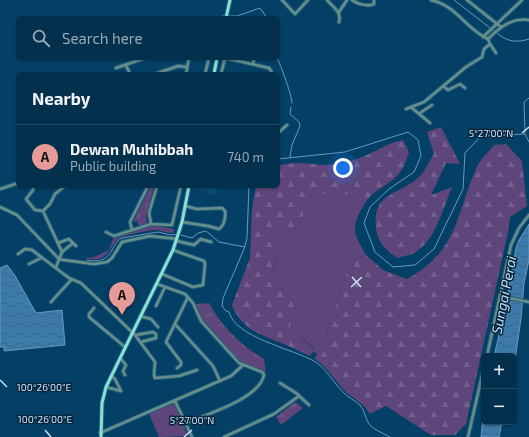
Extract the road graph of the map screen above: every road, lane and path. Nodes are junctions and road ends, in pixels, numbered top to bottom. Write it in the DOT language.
graph roads {
  1 [pos="230,0"];
  2 [pos="282,0"];
  3 [pos="308,0"];
  4 [pos="327,0"];
  5 [pos="347,0"];
  6 [pos="352,0"];
  7 [pos="374,0"];
  8 [pos="431,0"];
  9 [pos="467,0"];
  10 [pos="522,0"];
  11 [pos="339,12"];
  12 [pos="226,16"];
  13 [pos="529,20"];
  14 [pos="339,22"];
  15 [pos="495,25"];
  16 [pos="501,27"];
  17 [pos="483,37"];
  18 [pos="488,39"];
  19 [pos="490,44"];
  20 [pos="496,53"];
  21 [pos="140,60"];
  22 [pos="189,60"];
  23 [pos="208,60"];
  24 [pos="218,60"];
  25 [pos="224,60"];
  26 [pos="234,60"];
  27 [pos="254,60"];
  28 [pos="253,64"];
  29 [pos="126,65"];
  30 [pos="187,67"];
  31 [pos="116,68"];
  32 [pos="129,72"];
  33 [pos="162,72"];
  34 [pos="186,72"];
  35 [pos="206,72"];
  36 [pos="214,72"];
  37 [pos="222,72"];
  38 [pos="272,72"];
  39 [pos="443,86"];
  40 [pos="465,88"];
  41 [pos="432,105"];
  42 [pos="412,108"];
  43 [pos="406,109"];
  44 [pos="420,113"];
  45 [pos="430,123"];
  46 [pos="286,125"];
  47 [pos="280,131"];
  48 [pos="16,184"];
  49 [pos="33,188"];
  50 [pos="62,188"];
  51 [pos="147,188"];
  52 [pos="156,188"];
  53 [pos="181,188"];
  54 [pos="189,188"];
  55 [pos="0,189"];
  56 [pos="185,206"];
  57 [pos="0,207"];
  58 [pos="43,211"];
  59 [pos="529,215"];
  60 [pos="182,222"];
  61 [pos="151,224"];
  62 [pos="132,230"];
  63 [pos="106,232"];
  64 [pos="177,240"];
  65 [pos="211,242"];
  66 [pos="58,243"];
  67 [pos="73,243"];
  68 [pos="76,246"];
  69 [pos="173,250"];
  70 [pos="62,252"];
  71 [pos="18,254"];
  72 [pos="41,258"];
  73 [pos="59,259"];
  74 [pos="29,264"];
  75 [pos="56,267"];
  76 [pos="162,274"];
  77 [pos="71,280"];
  78 [pos="157,284"];
  79 [pos="165,287"];
  80 [pos="500,296"];
  81 [pos="188,297"];
  82 [pos="51,302"];
  83 [pos="529,302"];
  84 [pos="156,306"];
  85 [pos="94,308"];
  86 [pos="140,316"];
  87 [pos="175,324"];
  88 [pos="158,327"];
  89 [pos="132,333"];
  90 [pos="135,335"];
  91 [pos="141,342"];
  92 [pos="125,347"];
  93 [pos="488,353"];
  94 [pos="120,358"];
  95 [pos="243,366"];
  96 [pos="177,368"];
  97 [pos="197,370"];
  98 [pos="126,375"];
  99 [pos="111,376"];
  100 [pos="481,380"];
  101 [pos="220,381"];
  102 [pos="280,383"];
  103 [pos="106,387"];
  104 [pos="299,396"];
  105 [pos="175,401"];
  106 [pos="309,405"];
  107 [pos="186,424"];
  108 [pos="100,435"];
  109 [pos="192,437"];
  110 [pos="224,437"];
  111 [pos="468,437"];
  1 -- 12 [label="main road"];
  2 -- 3 [label="street"];
  4 -- 11 [label="street"];
  5 -- 11 [label="street"];
  6 -- 7 [label="street"];
  8 -- 17 [label="street"];
  9 -- 15 [label="street"];
  10 -- 15 [label="street"];
  11 -- 14 [label="street"];
  13 -- 16 [label="street"];
  15 -- 16 [label="street"];
  15 -- 17 [label="street"];
  16 -- 18 [label="street"];
  17 -- 18 [label="street"];
  18 -- 19 [label="street"];
  19 -- 20 [label="street"];
  19 -- 39 [label="street"];
  21 -- 29 [label="street"];
  22 -- 30 [label="street"];
  23 -- 35 [label="street"];
  24 -- 36 [label="main road"];
  25 -- 37 [label="street"];
  26 -- 28 [label="street"];
  27 -- 28 [label="street"];
  28 -- 38 [label="street"];
  29 -- 31 [label="street"];
  29 -- 32 [label="street"];
  30 -- 33 [label="street"];
  30 -- 34 [label="street"];
  39 -- 40 [label="street"];
  39 -- 42 [label="street"];
  41 -- 44 [label="street"];
  42 -- 43 [label="street"];
  42 -- 44 [label="street"];
  44 -- 45 [label="street"];
  46 -- 47 [label="street"];
  48 -- 55 [label="street"];
  49 -- 58 [label="street"];
  50 -- 58 [label="street"];
  51 -- 62 [label="street"];
  52 -- 61 [label="street"];
  53 -- 61 [label="street"];
  54 -- 56 [label="main road"];
  56 -- 60 [label="main road"];
  56 -- 60 [label="street"];
  57 -- 73 [label="street"];
  58 -- 66 [label="street"];
  59 -- 80 [label="street"];
  60 -- 64 [label="main road"];
  61 -- 62 [label="street"];
  62 -- 63 [label="street"];
  64 -- 65 [label="street"];
  64 -- 69 [label="main road"];
  64 -- 73 [label="street"];
  66 -- 67 [label="street"];
  66 -- 70 [label="street"];
  67 -- 68 [label="street"];
  67 -- 70 [label="street"];
  69 -- 76 [label="main road"];
  69 -- 76 [label="street"];
  70 -- 73 [label="street"];
  71 -- 72 [label="street"];
  72 -- 74 [label="street"];
  72 -- 75 [label="street"];
  73 -- 75 [label="street"];
  75 -- 77 [label="street"];
  76 -- 78 [label="main road"];
  77 -- 82 [label="street"];
  77 -- 89 [label="street"];
  78 -- 79 [label="street"];
  78 -- 86 [label="main road"];
  79 -- 81 [label="street"];
  79 -- 84 [label="street"];
  80 -- 83 [label="street"];
  80 -- 93 [label="street"];
  81 -- 87 [label="street"];
  81 -- 95 [label="street"];
  85 -- 92 [label="street"];
  86 -- 88 [label="street"];
  86 -- 89 [label="main road"];
  87 -- 96 [label="street"];
  87 -- 101 [label="street"];
  89 -- 90 [label="street"];
  89 -- 92 [label="main road"];
  90 -- 91 [label="street"];
  90 -- 91 [label="street"];
  91 -- 97 [label="street"];
  92 -- 94 [label="main road"];
  94 -- 98 [label="street"];
  94 -- 99 [label="main road"];
  95 -- 101 [label="street"];
  95 -- 107 [label="street"];
  99 -- 103 [label="main road"];
  99 -- 103 [label="street"];
  100 -- 111 [label="street"];
  101 -- 105 [label="street"];
  102 -- 104 [label="street"];
  103 -- 108 [label="main road"];
  104 -- 106 [label="street"];
  104 -- 110 [label="street"];
  105 -- 107 [label="street"];
  105 -- 108 [label="street"];
  107 -- 109 [label="street"];
}
